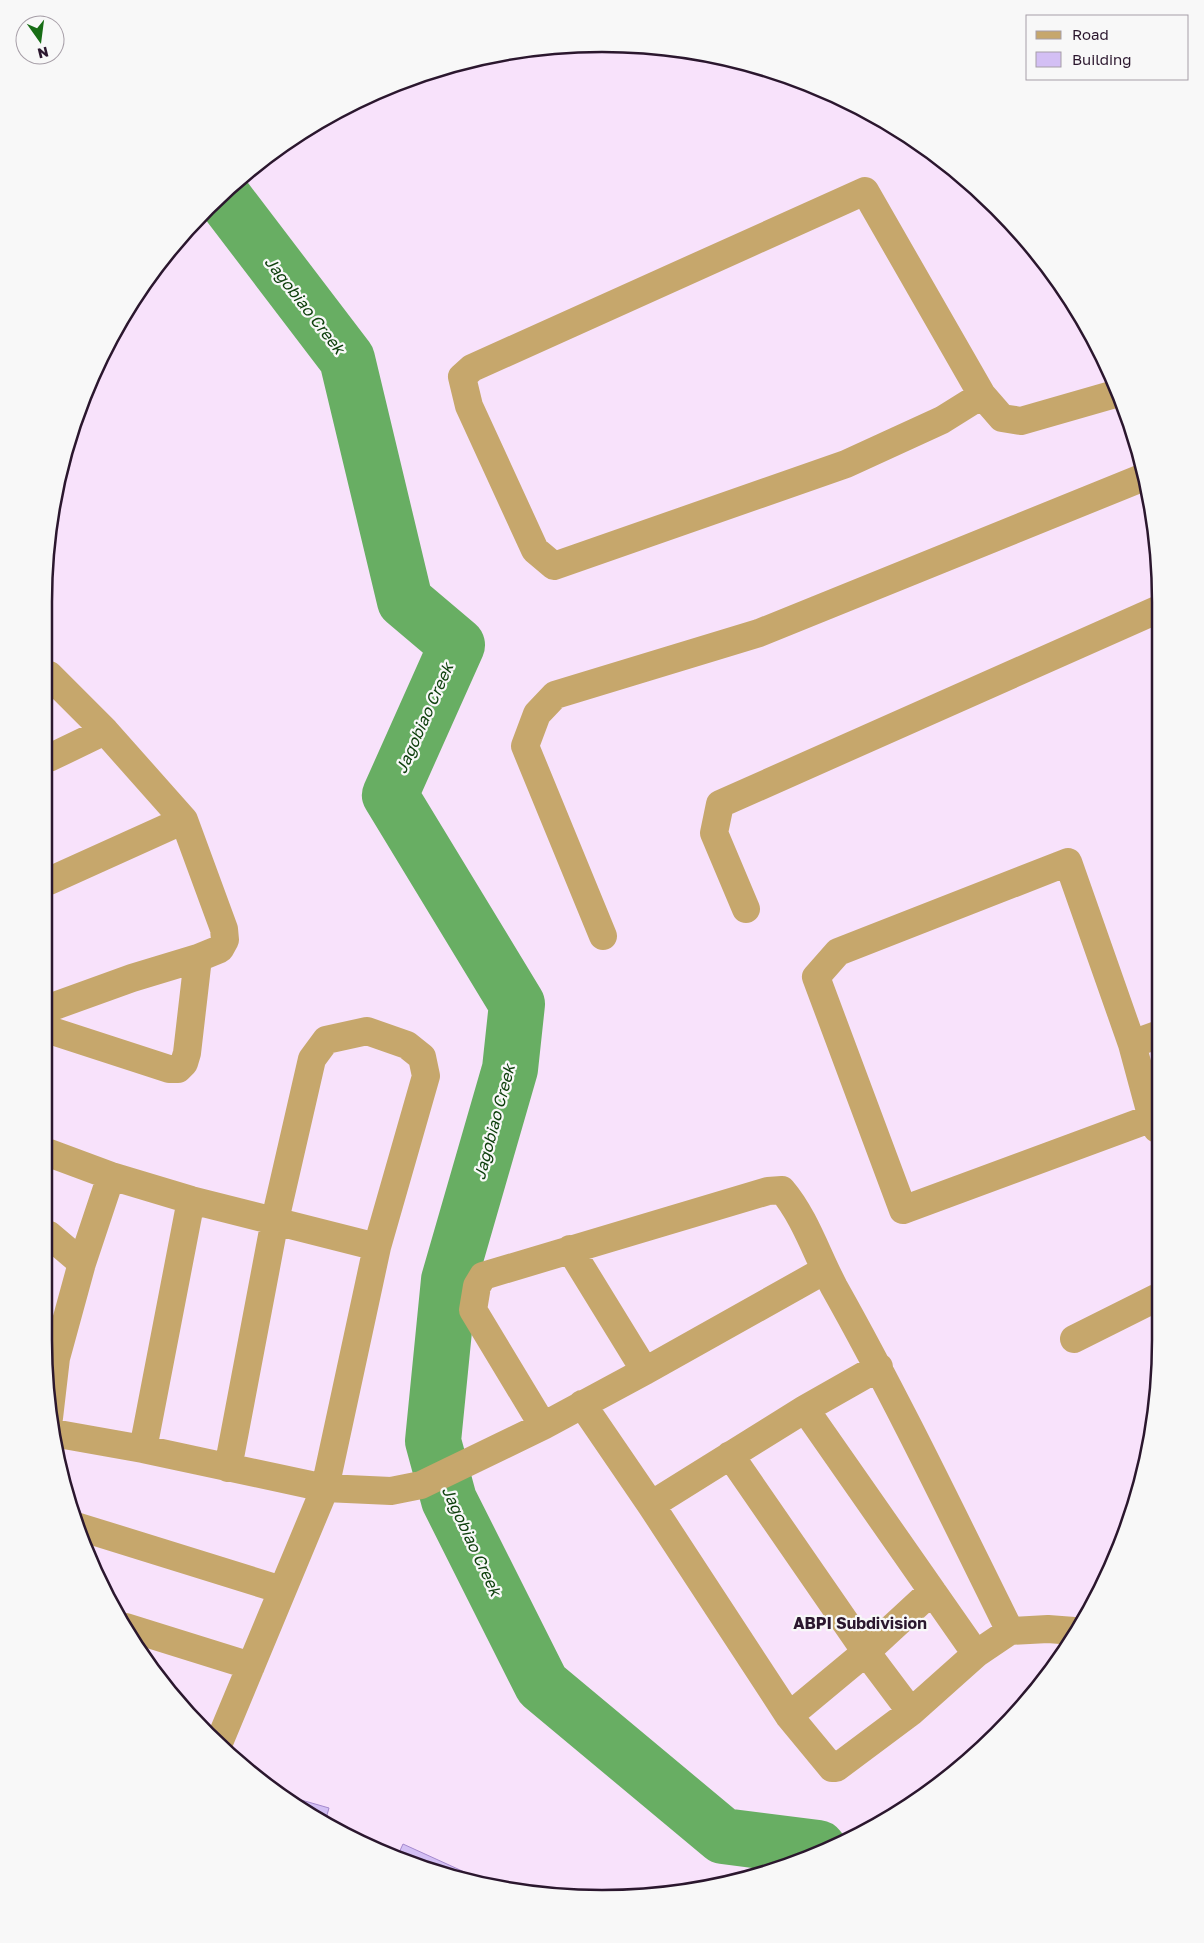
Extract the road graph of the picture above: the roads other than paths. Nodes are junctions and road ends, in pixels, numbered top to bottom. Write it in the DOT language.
graph roads {
  1 [pos="982,395"];
  2 [pos="1111,395"];
  3 [pos="1137,480"];
  4 [pos="1152,612"];
  5 [pos="52,678"];
  6 [pos="105,731"];
  7 [pos="52,756"];
  8 [pos="184,820"];
  9 [pos="52,879"];
  10 [pos="746,909"];
  11 [pos="603,936"];
  12 [pos="198,958"];
  13 [pos="52,1007"];
  14 [pos="52,1031"];
  15 [pos="1145,1039"];
  16 [pos="1152,1105"];
  17 [pos="1152,1125"];
  18 [pos="52,1154"];
  19 [pos="111,1176"];
  20 [pos="191,1200"];
  21 [pos="276,1220"];
  22 [pos="52,1238"];
  23 [pos="377,1247"];
  24 [pos="570,1249"];
  25 [pos="82,1263"];
  26 [pos="825,1270"];
  27 [pos="1152,1300"];
  28 [pos="1074,1339"];
  29 [pos="53,1354"];
  30 [pos="879,1367"];
  31 [pos="645,1371"];
  32 [pos="582,1404"];
  33 [pos="805,1409"];
  34 [pos="543,1426"];
  35 [pos="61,1434"];
  36 [pos="143,1449"];
  37 [pos="730,1455"];
  38 [pos="228,1468"];
  39 [pos="325,1488"];
  40 [pos="651,1505"];
  41 [pos="86,1529"];
  42 [pos="282,1590"];
  43 [pos="932,1592"];
  44 [pos="135,1630"];
  45 [pos="1010,1631"];
  46 [pos="1069,1631"];
  47 [pos="866,1652"];
  48 [pos="976,1654"];
  49 [pos="251,1666"];
  50 [pos="911,1712"];
  51 [pos="789,1716"];
  52 [pos="221,1737"];
  1 -- 1 [label="street"];
  1 -- 2 [label="street"];
  3 -- 11 [label="street"];
  4 -- 10 [label="street"];
  5 -- 6 [label="street"];
  6 -- 7 [label="street"];
  6 -- 8 [label="street"];
  8 -- 9 [label="street"];
  8 -- 12 [label="street"];
  12 -- 13 [label="street"];
  12 -- 14 [label="street"];
  15 -- 16 [label="street"];
  15 -- 17 [label="street"];
  18 -- 19 [label="street"];
  19 -- 20 [label="street"];
  19 -- 25 [label="street"];
  20 -- 21 [label="street"];
  20 -- 36 [label="street"];
  21 -- 23 [label="street"];
  21 -- 23 [label="street"];
  21 -- 38 [label="street"];
  22 -- 25 [label="street"];
  23 -- 39 [label="street"];
  24 -- 26 [label="street"];
  24 -- 31 [label="street"];
  24 -- 34 [label="street"];
  25 -- 29 [label="street"];
  26 -- 30 [label="street"];
  26 -- 31 [label="street"];
  27 -- 28 [label="street"];
  30 -- 33 [label="street"];
  30 -- 45 [label="street"];
  31 -- 32 [label="street"];
  32 -- 34 [label="street"];
  32 -- 40 [label="street"];
  33 -- 37 [label="street"];
  33 -- 43 [label="street"];
  34 -- 39 [label="street"];
  35 -- 36 [label="street"];
  36 -- 38 [label="street"];
  37 -- 40 [label="street"];
  37 -- 47 [label="street"];
  38 -- 39 [label="street"];
  39 -- 42 [label="street"];
  40 -- 51 [label="street"];
  41 -- 42 [label="street"];
  42 -- 49 [label="street"];
  43 -- 47 [label="street"];
  43 -- 48 [label="street"];
  44 -- 49 [label="street"];
  45 -- 46 [label="street"];
  45 -- 48 [label="street"];
  47 -- 50 [label="street"];
  47 -- 51 [label="street"];
  48 -- 50 [label="street"];
  49 -- 52 [label="street"];
  50 -- 51 [label="street"];
}
